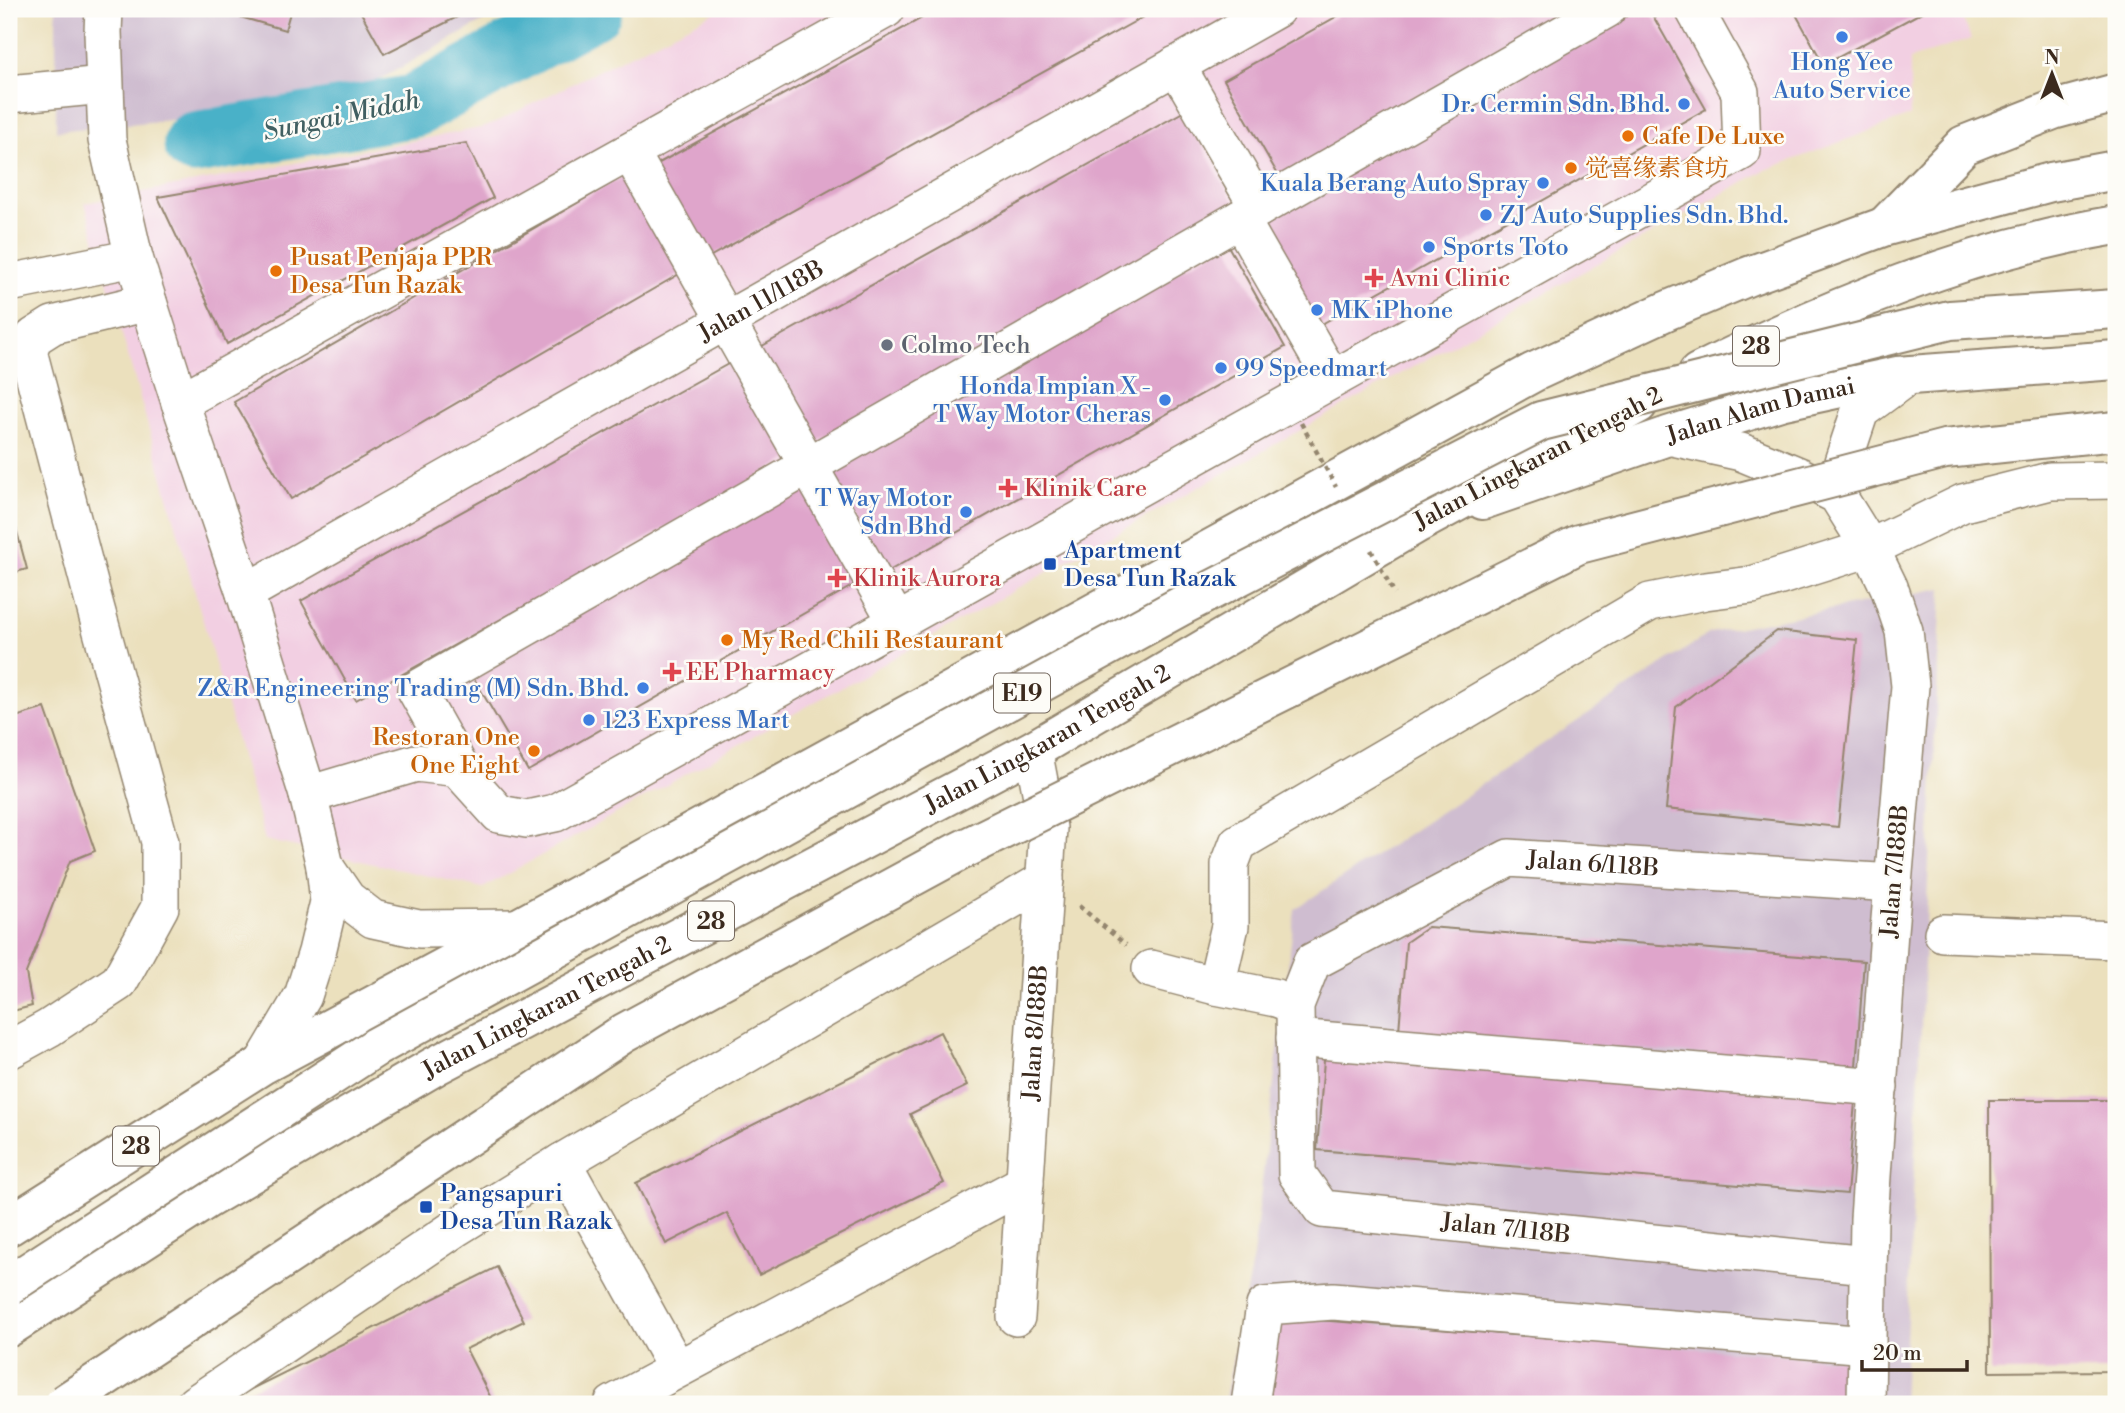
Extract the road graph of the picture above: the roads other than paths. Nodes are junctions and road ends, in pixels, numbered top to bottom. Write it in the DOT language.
graph roads {
  1 [pos="104,9"];
  2 [pos="886,9"];
  3 [pos="1276,9"];
  4 [pos="1607,9"];
  5 [pos="1694,9"];
  6 [pos="1176,65"];
  7 [pos="104,85"];
  8 [pos="2116,93"];
  9 [pos="9,94"];
  10 [pos="630,152"];
  11 [pos="2116,170"];
  12 [pos="1249,214"];
  13 [pos="2116,225"];
  14 [pos="1883,227"];
  15 [pos="134,258"];
  16 [pos="9,283"];
  17 [pos="148,302"];
  18 [pos="2116,309"];
  19 [pos="726,320"];
  20 [pos="2116,360"];
  21 [pos="1909,375"];
  22 [pos="1332,379"];
  23 [pos="180,401"];
  24 [pos="2116,431"];
  25 [pos="1668,436"];
  26 [pos="809,465"];
  27 [pos="2116,480"];
  28 [pos="1837,495"];
  29 [pos="1418,523"];
  30 [pos="1870,548"];
  31 [pos="245,593"];
  32 [pos="897,622"];
  33 [pos="1033,750"];
  34 [pos="460,768"];
  35 [pos="308,794"];
  36 [pos="325,866"];
  37 [pos="1045,880"];
  38 [pos="1893,883"];
  39 [pos="518,928"];
  40 [pos="1943,933"];
  41 [pos="2116,940"];
  42 [pos="1151,969"];
  43 [pos="1216,986"];
  44 [pos="1295,1021"];
  45 [pos="9,1050"];
  46 [pos="262,1065"];
  47 [pos="1879,1087"];
  48 [pos="562,1162"];
  49 [pos="1025,1184"];
  50 [pos="9,1226"];
  51 [pos="1867,1265"];
  52 [pos="9,1285"];
  53 [pos="1016,1317"];
  54 [pos="9,1327"];
  55 [pos="1867,1345"];
  56 [pos="677,1369"];
  57 [pos="64,1404"];
  58 [pos="195,1404"];
  59 [pos="613,1404"];
  60 [pos="1250,1404"];
  61 [pos="1866,1404"];
  1 -- 7 [label="street"];
  2 -- 10 [label="street"];
  3 -- 6 [label="street, Jalan 11/118B"];
  4 -- 12 [label="street"];
  5 -- 22 [label="street"];
  6 -- 12 [label="street"];
  6 -- 19 [label="street, Jalan 11/118B"];
  7 -- 9 [label="street"];
  7 -- 15 [label="street"];
  8 -- 14 [label="main road"];
  10 -- 19 [label="street"];
  10 -- 23 [label="street"];
  11 -- 14 [label="main road, 28"];
  12 -- 22 [label="street"];
  12 -- 26 [label="street"];
  13 -- 29 [label="main road, Jalan Lingkaran Tengah 2 / 28"];
  14 -- 39 [label="main road, 28"];
  15 -- 16 [label="street"];
  15 -- 17 [label="street"];
  17 -- 23 [label="street"];
  17 -- 45 [label="street"];
  18 -- 52 [label="main road, E19, bridge"];
  19 -- 26 [label="street"];
  19 -- 31 [label="street, Jalan 11/118B"];
  20 -- 21 [label="main road, Jalan Alam Damai"];
  21 -- 25 [label="main road, Jalan Alam Damai"];
  21 -- 28 [label="street"];
  22 -- 32 [label="street"];
  23 -- 31 [label="street"];
  24 -- 57 [label="main road, bridge"];
  25 -- 28 [label="street"];
  25 -- 29 [label="main road, Jalan Alam Damai"];
  26 -- 32 [label="street"];
  26 -- 34 [label="street"];
  27 -- 30 [label="street"];
  28 -- 30 [label="street, Jalan 7/188B"];
  29 -- 33 [label="main road, Jalan Lingkaran Tengah 2 / 28"];
  30 -- 38 [label="street, Jalan 7/188B"];
  30 -- 43 [label="street"];
  31 -- 35 [label="street"];
  32 -- 34 [label="street"];
  33 -- 37 [label="street, Jalan 8/188B"];
  33 -- 54 [label="main road, Jalan Lingkaran Tengah 2 / 28"];
  34 -- 35 [label="street"];
  35 -- 36 [label="street"];
  36 -- 39 [label="street"];
  36 -- 46 [label="street"];
  37 -- 48 [label="street"];
  37 -- 49 [label="street, Jalan 8/188B"];
  38 -- 44 [label="street, Jalan 6/118B"];
  38 -- 47 [label="street, Jalan 7/188B"];
  39 -- 46 [label="main road, 28"];
  40 -- 41 [label="street"];
  42 -- 43 [label="street"];
  43 -- 44 [label="street"];
  44 -- 47 [label="street"];
  44 -- 51 [label="street, Jalan 7/118B"];
  46 -- 50 [label="main road, 28"];
  47 -- 51 [label="street, Jalan 7/188B"];
  48 -- 56 [label="street"];
  48 -- 58 [label="street"];
  49 -- 53 [label="street, Jalan 8/188B"];
  49 -- 56 [label="street"];
  51 -- 55 [label="street, Jalan 7/188B"];
  55 -- 60 [label="street"];
  55 -- 61 [label="street, Jalan 7/188B"];
  56 -- 59 [label="street"];
}
